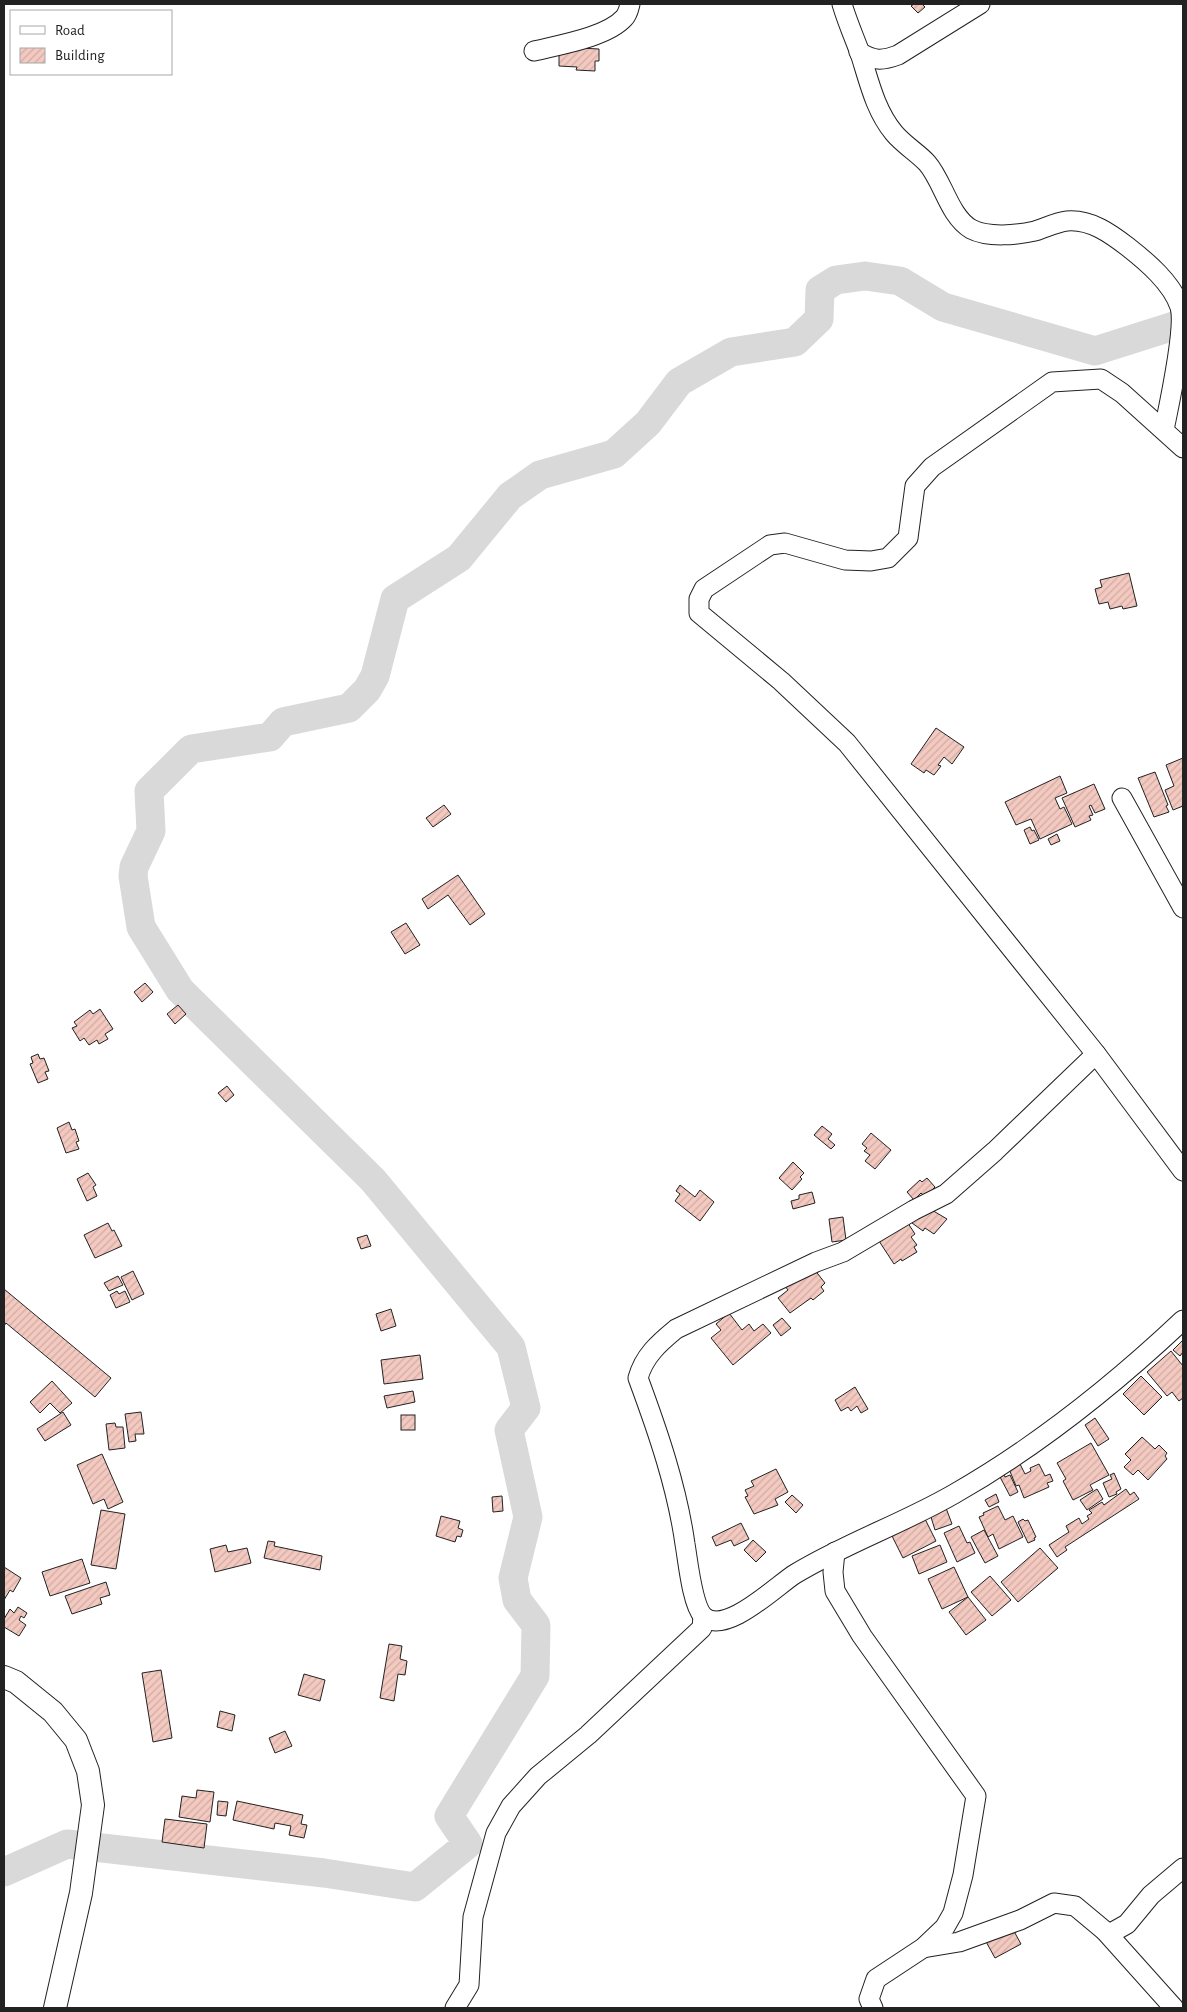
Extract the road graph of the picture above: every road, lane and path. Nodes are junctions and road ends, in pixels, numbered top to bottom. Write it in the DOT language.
graph roads {
  1 [pos="630,4"];
  2 [pos="842,4"];
  3 [pos="980,4"];
  4 [pos="534,51"];
  5 [pos="859,52"];
  6 [pos="1164,430"];
  7 [pos="1183,448"];
  8 [pos="1122,798"];
  9 [pos="1183,908"];
  10 [pos="1096,1054"];
  11 [pos="1183,1171"];
  12 [pos="1183,1320"];
  13 [pos="835,1552"];
  14 [pos="703,1616"];
  15 [pos="4,1677"];
  16 [pos="1183,1868"];
  17 [pos="1105,1931"];
  18 [pos="923,1948"];
  19 [pos="55,2008"];
  20 [pos="455,2008"];
  21 [pos="874,2008"];
  22 [pos="1174,2008"];
  1 -- 4 [label="street"];
  2 -- 5 [label="street"];
  3 -- 5 [label="street"];
  5 -- 6 [label="street"];
  6 -- 7 [label="street"];
  6 -- 10 [label="street"];
  8 -- 9 [label="street"];
  10 -- 11 [label="street"];
  10 -- 14 [label="street"];
  12 -- 13 [label="street"];
  13 -- 14 [label="street"];
  13 -- 18 [label="street"];
  14 -- 20 [label="street"];
  15 -- 19 [label="main road"];
  16 -- 17 [label="street"];
  17 -- 18 [label="street"];
  17 -- 22 [label="street"];
  18 -- 21 [label="street"];
}
